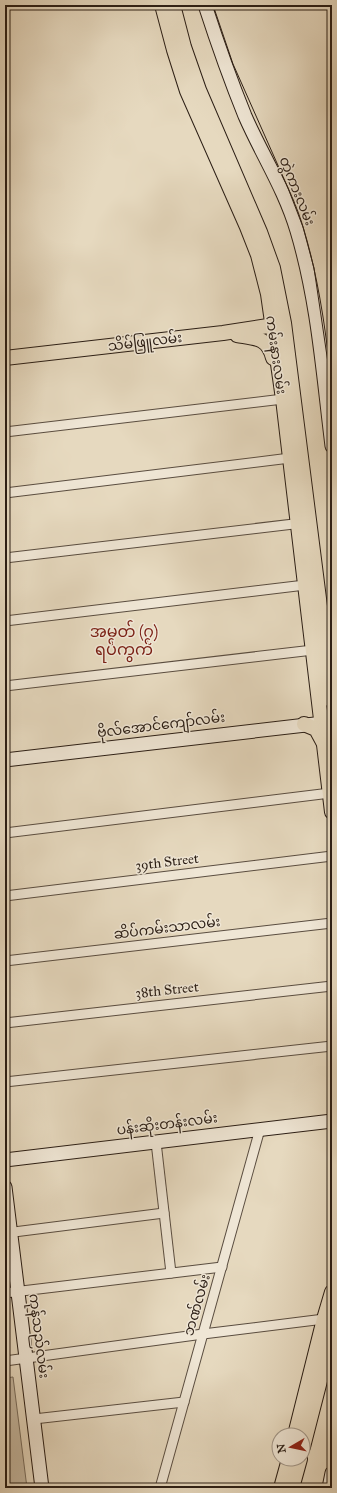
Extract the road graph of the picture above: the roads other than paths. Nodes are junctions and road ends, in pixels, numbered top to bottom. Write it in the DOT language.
graph roads {
  1 [pos="162,5"];
  2 [pos="173,5"];
  3 [pos="205,5"];
  4 [pos="193,90"];
  5 [pos="268,294"];
  6 [pos="278,324"];
  7 [pos="223,333"];
  8 [pos="5,358"];
  9 [pos="281,385"];
  10 [pos="283,399"];
  11 [pos="5,432"];
  12 [pos="332,446"];
  13 [pos="290,458"];
  14 [pos="5,493"];
  15 [pos="303,523"];
  16 [pos="5,558"];
  17 [pos="305,585"];
  18 [pos="5,621"];
  19 [pos="313,650"];
  20 [pos="5,686"];
  21 [pos="326,702"];
  22 [pos="327,722"];
  23 [pos="304,724"];
  24 [pos="324,743"];
  25 [pos="5,760"];
  26 [pos="330,793"];
  27 [pos="332,812"];
  28 [pos="5,833"];
  29 [pos="332,856"];
  30 [pos="5,896"];
  31 [pos="332,924"];
  32 [pos="5,961"];
  33 [pos="332,986"];
  34 [pos="5,1023"];
  35 [pos="332,1046"];
  36 [pos="5,1082"];
  37 [pos="332,1121"];
  38 [pos="260,1129"];
  39 [pos="156,1142"];
  40 [pos="5,1160"];
  41 [pos="5,1187"];
  42 [pos="164,1213"];
  43 [pos="8,1233"];
  44 [pos="222,1267"];
  45 [pos="171,1273"];
  46 [pos="11,1292"];
  47 [pos="332,1292"];
  48 [pos="328,1319"];
  49 [pos="203,1334"];
  50 [pos="332,1334"];
  51 [pos="26,1359"];
  52 [pos="5,1361"];
  53 [pos="184,1402"];
  54 [pos="34,1419"];
  55 [pos="297,1427"];
  56 [pos="308,1427"];
  57 [pos="286,1467"];
  58 [pos="298,1467"];
  59 [pos="332,1473"];
  60 [pos="42,1488"];
  61 [pos="160,1488"];
  62 [pos="281,1488"];
  63 [pos="292,1488"];
  64 [pos="328,1488"];
  1 -- 4 [label="main road, ကမ်းနားလမ်း"];
  2 -- 4 [label="main road, ကမ်းနားလမ်း"];
  3 -- 12 [label="main road, တွဲကားလမ်း"];
  4 -- 5 [label="main road, ကမ်းနားလမ်း"];
  4 -- 6 [label="main road, ကမ်းနားလမ်း"];
  5 -- 6 [label="main road, ကမ်းနားလမ်း"];
  5 -- 7 [label="main road"];
  6 -- 7 [label="main road, သိမ်ဖြူလမ်း"];
  6 -- 9 [label="main road, ကမ်းနားလမ်း"];
  6 -- 15 [label="main road, ကမ်းနားလမ်း"];
  7 -- 8 [label="main road, သိမ်ဖြူလမ်း"];
  7 -- 9 [label="main road"];
  9 -- 10 [label="main road, ကမ်းနားလမ်း"];
  10 -- 11 [label="street"];
  10 -- 13 [label="main road, ကမ်းနားလမ်း"];
  13 -- 14 [label="street"];
  13 -- 15 [label="main road, ကမ်းနားလမ်း"];
  15 -- 16 [label="street"];
  15 -- 17 [label="main road, ကမ်းနားလမ်း"];
  15 -- 21 [label="main road, ကမ်းနားလမ်း"];
  17 -- 18 [label="street"];
  17 -- 19 [label="main road, ကမ်းနားလမ်း"];
  19 -- 20 [label="street"];
  19 -- 21 [label="main road, ကမ်းနားလမ်း"];
  21 -- 22 [label="main road, ကမ်းနားလမ်း"];
  21 -- 23 [label="main road"];
  22 -- 23 [label="main road, ဗိုလ်အောင်ကျော်လမ်း"];
  22 -- 24 [label="main road, ကမ်းနားလမ်း"];
  23 -- 24 [label="main road"];
  23 -- 25 [label="main road, ဗိုလ်အောင်ကျော်လမ်း"];
  24 -- 26 [label="main road, ကမ်းနားလမ်း"];
  26 -- 27 [label="main road, ကမ်းနားလမ်း"];
  26 -- 28 [label="street"];
  29 -- 30 [label="street, 39th Street"];
  31 -- 32 [label="street, ဆိပ်ကမ်းသာလမ်း"];
  33 -- 34 [label="street, 38th Street"];
  35 -- 36 [label="street"];
  37 -- 38 [label="main road, ပန်းဆိုးတန်းလမ်း"];
  38 -- 39 [label="main road, ပန်းဆိုးတန်းလမ်း"];
  38 -- 44 [label="street, ဘဏ်လမ်း"];
  39 -- 40 [label="main road, ပန်းဆိုးတန်းလမ်း"];
  39 -- 42 [label="street"];
  41 -- 43 [label="main road, ကုန်သည်လမ်း"];
  42 -- 43 [label="street"];
  42 -- 45 [label="street"];
  43 -- 46 [label="main road, ကုန်သည်လမ်း"];
  44 -- 45 [label="street"];
  44 -- 49 [label="street, ဘဏ်လမ်း"];
  45 -- 46 [label="street"];
  46 -- 51 [label="main road, ကုန်သည်လမ်း"];
  47 -- 48 [label="main road"];
  48 -- 49 [label="street"];
  48 -- 55 [label="main road"];
  49 -- 51 [label="street"];
  49 -- 53 [label="street, ဘဏ်လမ်း"];
  50 -- 56 [label="main road"];
  51 -- 52 [label="street"];
  51 -- 54 [label="main road, ကုန်သည်လမ်း"];
  53 -- 54 [label="street"];
  53 -- 61 [label="street, ဘဏ်လမ်း"];
  54 -- 60 [label="main road, ကုန်သည်လမ်း"];
  57 -- 62 [label="main road"];
  58 -- 63 [label="main road"];
  59 -- 64 [label="main road"];
}
